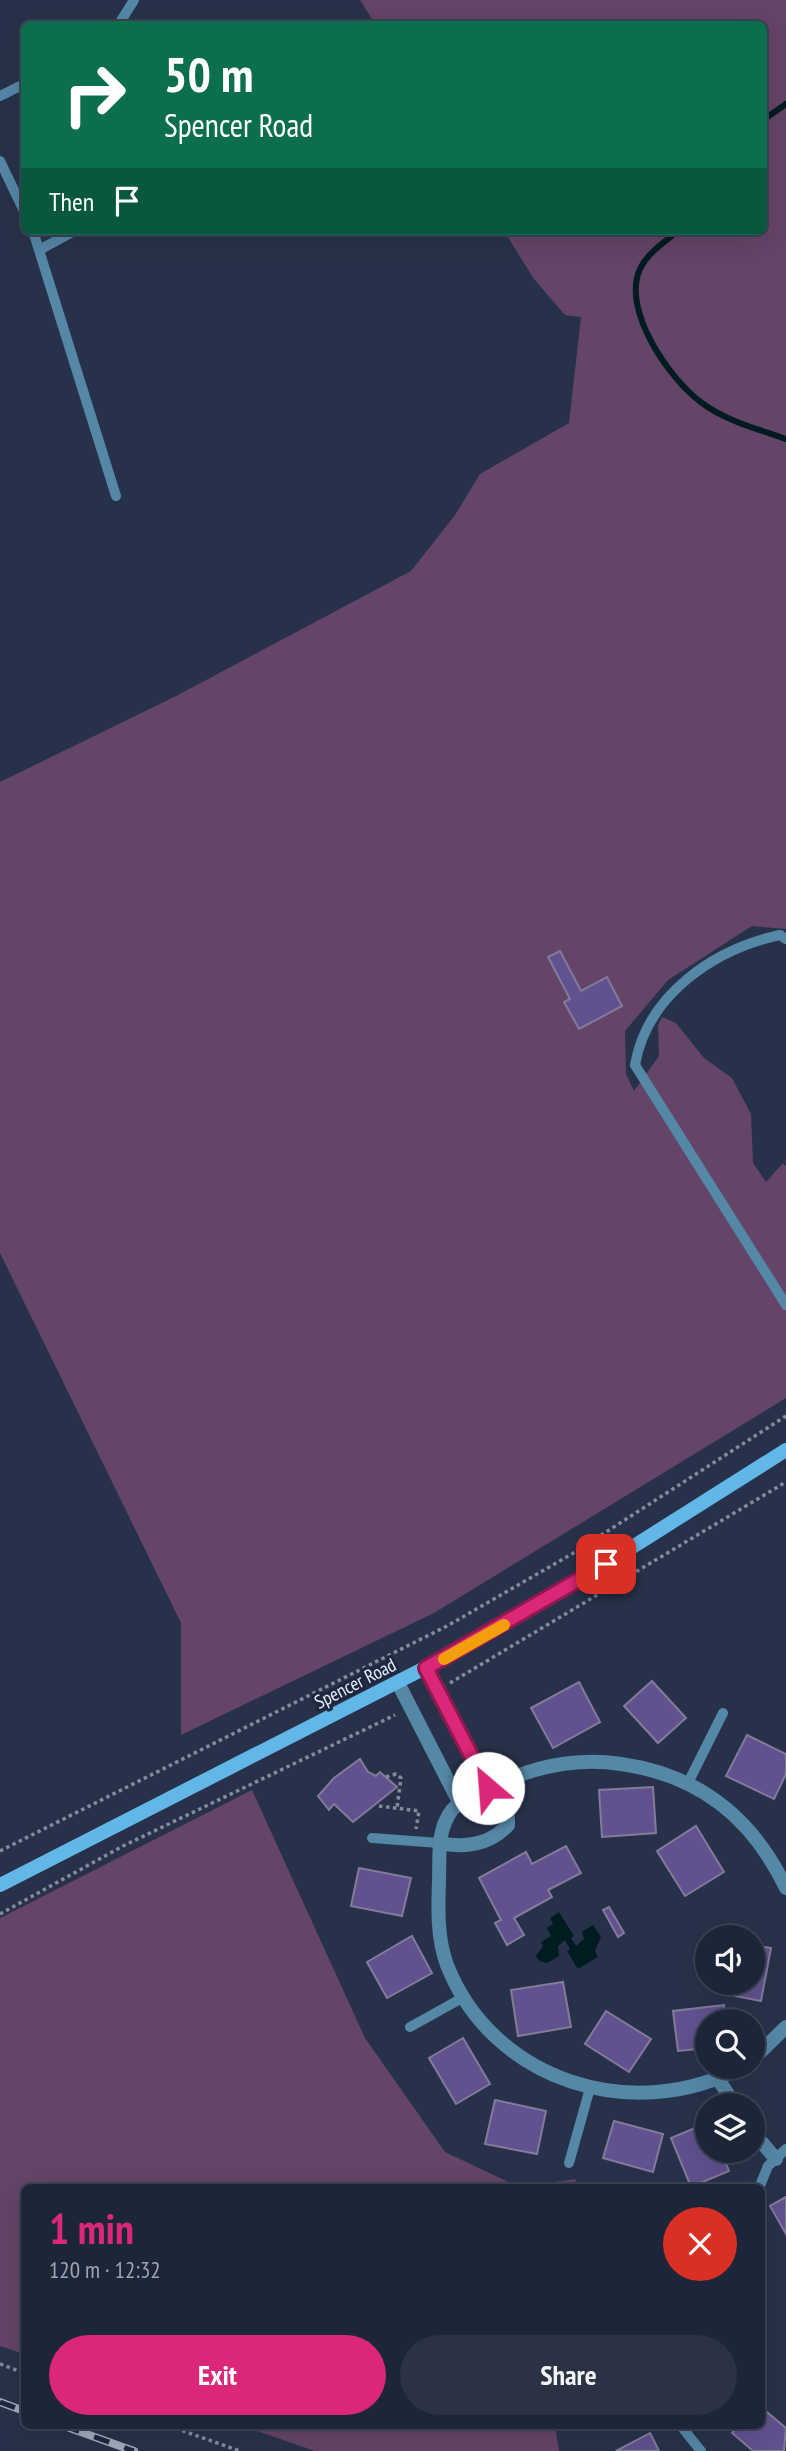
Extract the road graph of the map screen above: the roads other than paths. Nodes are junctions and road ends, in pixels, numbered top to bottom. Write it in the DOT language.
graph roads {
  1 [pos="134,0"];
  2 [pos="121,21"];
  3 [pos="21,86"];
  4 [pos="0,96"];
  5 [pos="0,161"];
  6 [pos="21,205"];
  7 [pos="35,235"];
  8 [pos="67,235"];
  9 [pos="41,249"];
  10 [pos="116,496"];
  11 [pos="786,939"];
  12 [pos="786,1306"];
  13 [pos="786,1450"];
  14 [pos="426,1668"];
  15 [pos="398,1683"];
  16 [pos="723,1713"];
  17 [pos="688,1783"];
  18 [pos="488,1788"];
  19 [pos="460,1804"];
  20 [pos="372,1838"];
  21 [pos="439,1843"];
  22 [pos="0,1885"];
  23 [pos="786,1888"];
  24 [pos="464,1997"];
  25 [pos="410,2028"];
  26 [pos="784,2036"];
  27 [pos="765,2050"];
  28 [pos="718,2079"];
  29 [pos="590,2088"];
  30 [pos="727,2093"];
  31 [pos="765,2141"];
  32 [pos="781,2154"];
  33 [pos="569,2163"];
  34 [pos="761,2184"];
  35 [pos="683,2429"];
  36 [pos="701,2451"];
  1 -- 2 [label="lane"];
  3 -- 4 [label="lane"];
  5 -- 6 [label="lane"];
  7 -- 9 [label="lane"];
  8 -- 9 [label="lane"];
  9 -- 10 [label="lane"];
  11 -- 12 [label="lane"];
  13 -- 14 [label="street, Spencer Road"];
  14 -- 15 [label="street, Spencer Road"];
  14 -- 18 [label="street"];
  15 -- 19 [label="street"];
  15 -- 22 [label="street, Spencer Road"];
  16 -- 17 [label="lane"];
  17 -- 18 [label="street"];
  17 -- 23 [label="street"];
  18 -- 19 [label="street"];
  18 -- 21 [label="street"];
  19 -- 21 [label="street"];
  20 -- 21 [label="lane"];
  21 -- 24 [label="street"];
  24 -- 25 [label="lane"];
  24 -- 29 [label="street"];
  26 -- 27 [label="street"];
  28 -- 29 [label="street"];
  28 -- 30 [label="street"];
  29 -- 33 [label="lane"];
  31 -- 32 [label="street"];
  32 -- 34 [label="lane"];
  35 -- 36 [label="lane"];
}
